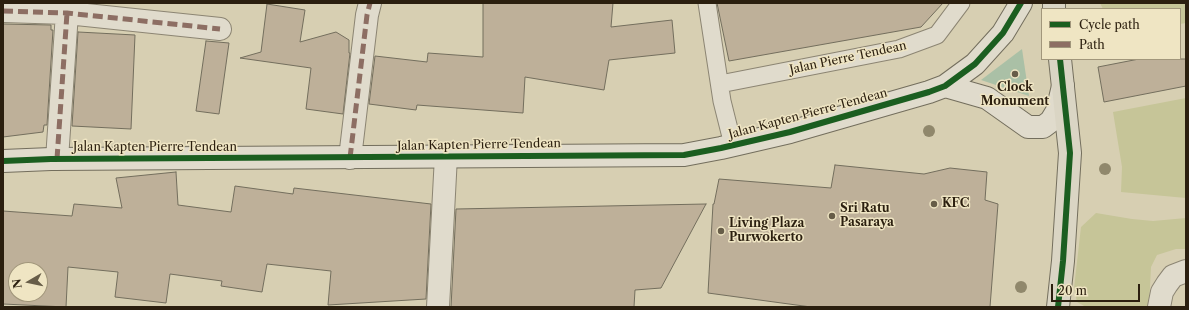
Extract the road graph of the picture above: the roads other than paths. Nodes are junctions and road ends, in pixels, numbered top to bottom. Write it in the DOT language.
graph roads {
  1 [pos="370,3"];
  2 [pos="707,3"];
  3 [pos="960,3"];
  4 [pos="1021,3"];
  5 [pos="3,11"];
  6 [pos="67,13"];
  7 [pos="220,28"];
  8 [pos="1060,60"];
  9 [pos="720,84"];
  10 [pos="945,86"];
  11 [pos="1063,86"];
  12 [pos="734,145"];
  13 [pos="446,156"];
  14 [pos="350,158"];
  15 [pos="57,159"];
  16 [pos="3,161"];
  17 [pos="1186,271"];
  18 [pos="438,307"];
  19 [pos="1058,307"];
  20 [pos="1159,307"];
  1 -- 14 [label="main road"];
  2 -- 9 [label="lane"];
  3 -- 9 [label="lane, Jalan Pierre Tendean"];
  4 -- 10 [label="main road, Jalan Kapten Pierre Tendean"];
  5 -- 6 [label="main road"];
  6 -- 7 [label="main road"];
  6 -- 15 [label="main road"];
  8 -- 11 [label="main road"];
  9 -- 12 [label="lane"];
  10 -- 11 [label="main road"];
  10 -- 12 [label="main road, Jalan Kapten Pierre Tendean"];
  11 -- 19 [label="main road"];
  12 -- 13 [label="main road, Jalan Kapten Pierre Tendean"];
  13 -- 14 [label="main road, Jalan Kapten Pierre Tendean"];
  13 -- 18 [label="main road"];
  14 -- 15 [label="main road, Jalan Kapten Pierre Tendean"];
  15 -- 16 [label="main road, Jalan Kapten Pierre Tendean"];
  17 -- 20 [label="main road"];
}
